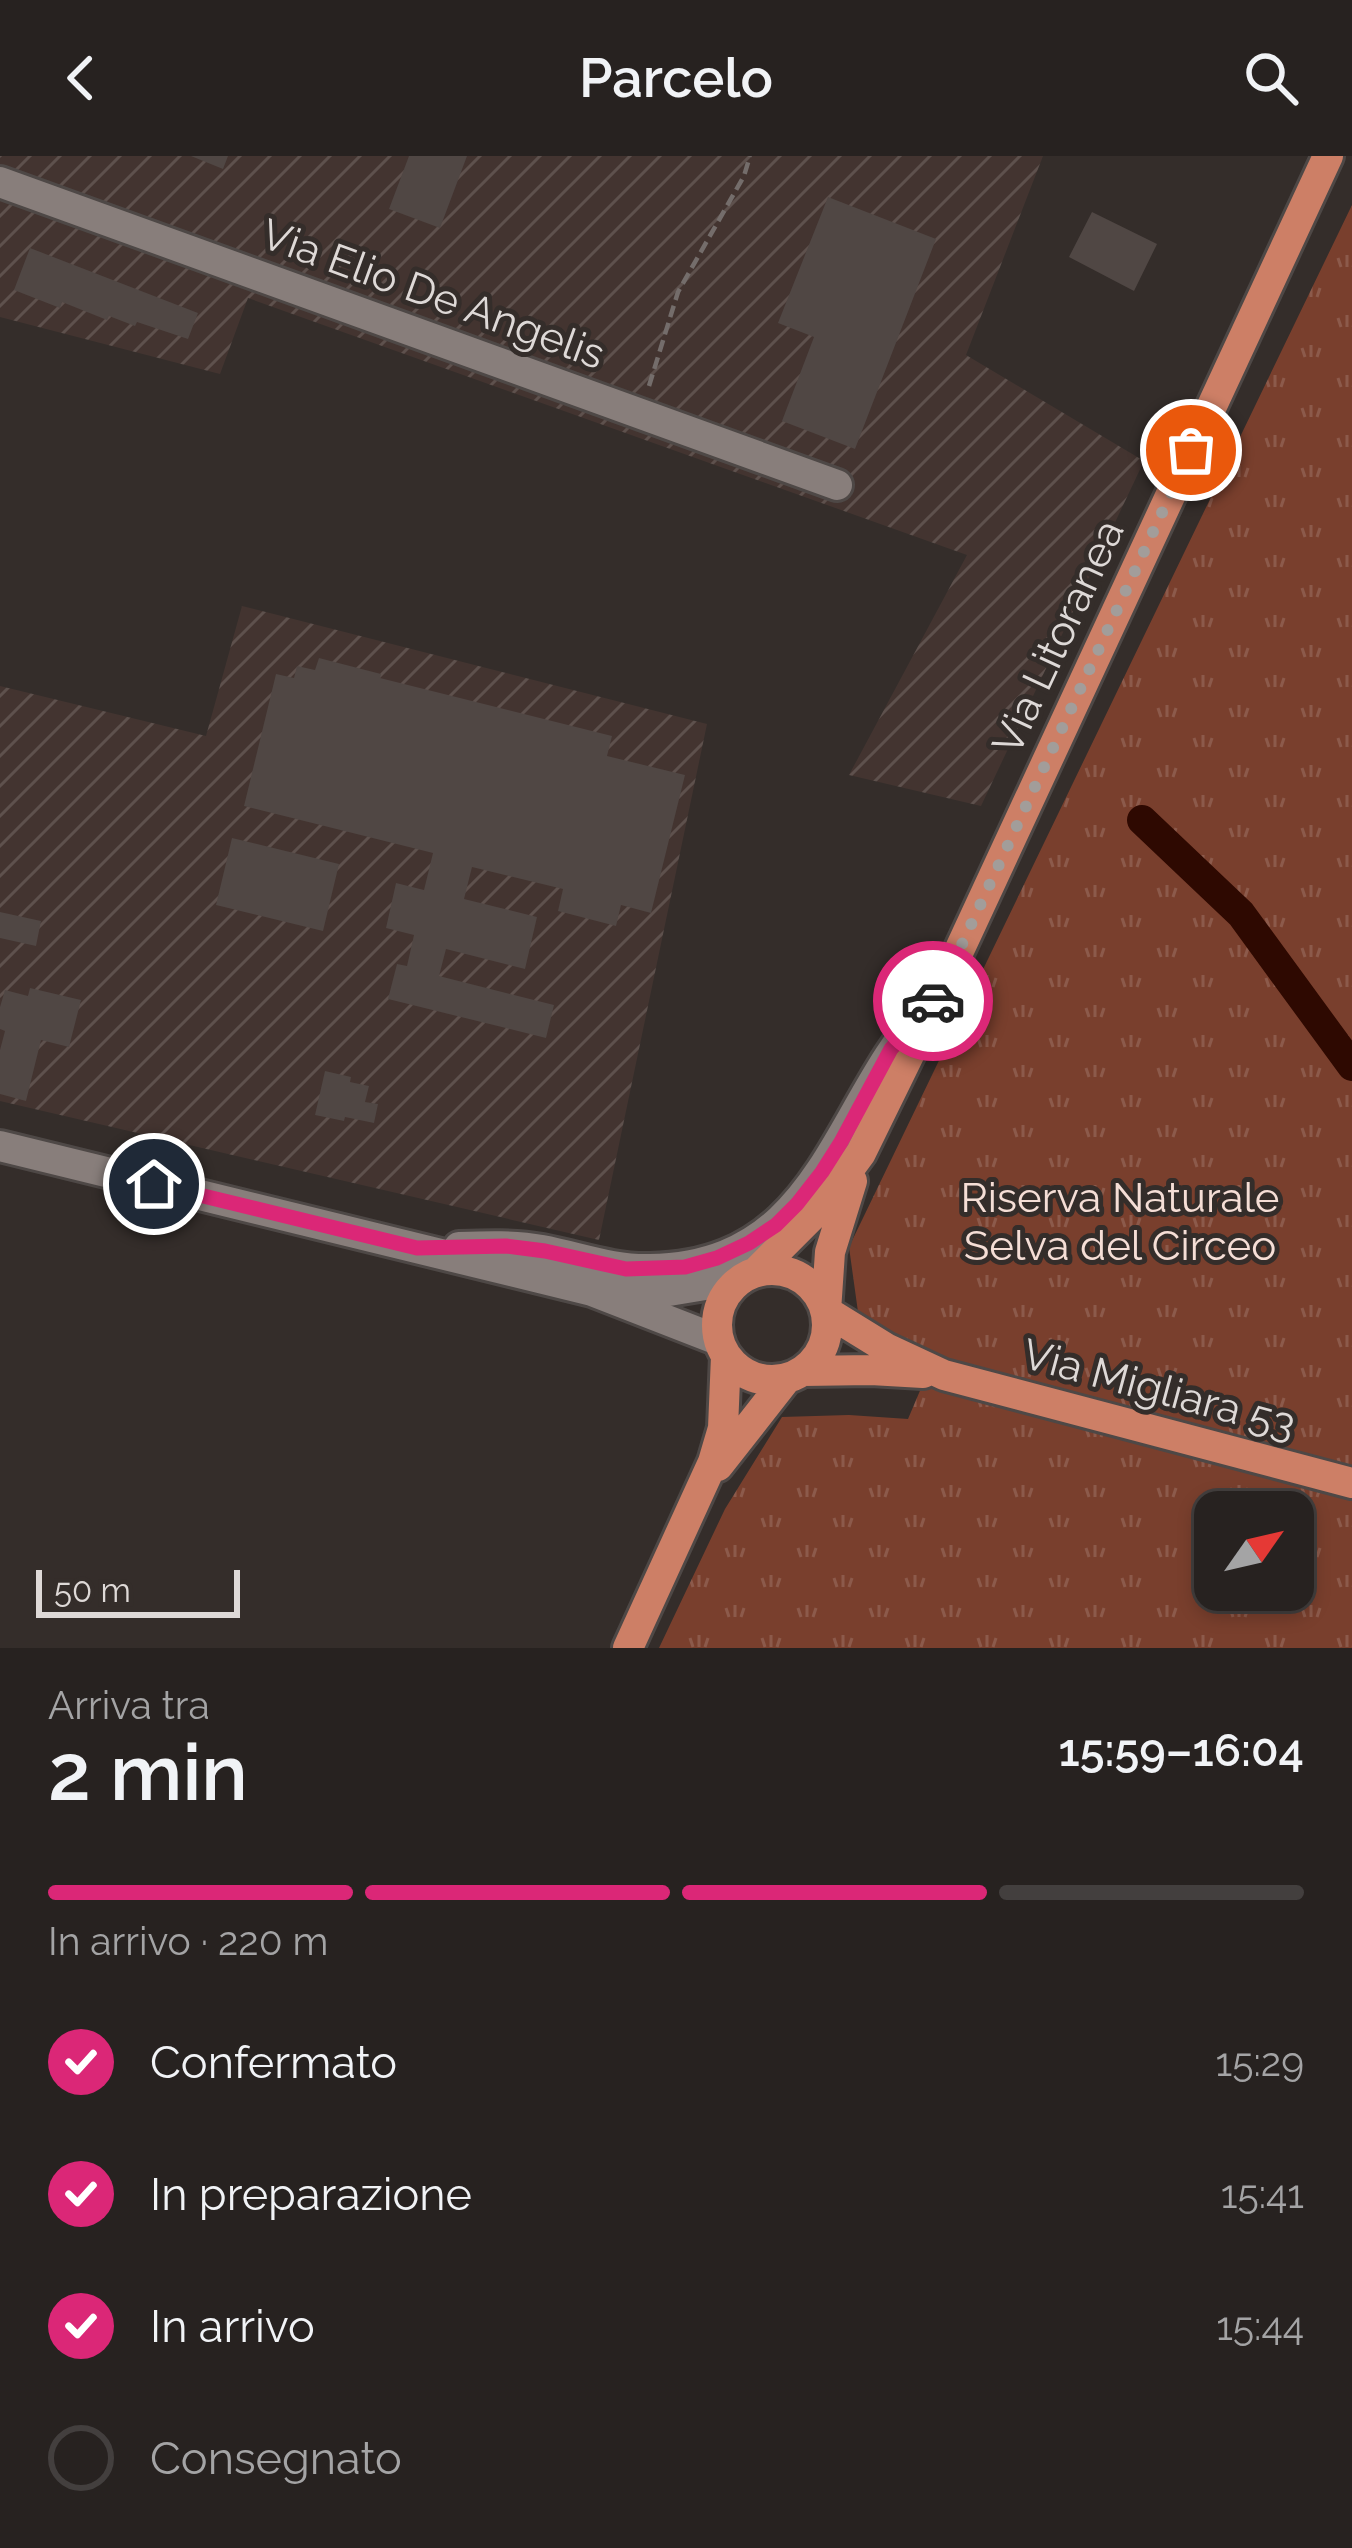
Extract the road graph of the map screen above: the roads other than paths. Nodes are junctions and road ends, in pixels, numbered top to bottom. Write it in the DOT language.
graph roads {
  1 [pos="1328,156"];
  2 [pos="0,182"];
  3 [pos="837,485"];
  4 [pos="938,996"];
  5 [pos="0,1146"];
  6 [pos="861,1153"];
  7 [pos="417,1248"];
  8 [pos="749,1275"];
  9 [pos="592,1291"];
  10 [pos="826,1311"];
  11 [pos="722,1348"];
  12 [pos="795,1375"];
  13 [pos="944,1375"];
  14 [pos="706,1480"];
  15 [pos="1352,1483"];
  16 [pos="628,1648"];
  1 -- 4 [label="main road, Via Litoranea"];
  2 -- 3 [label="street, Via Elio De Angelis"];
  4 -- 6 [label="main road, Via Litoranea"];
  4 -- 7 [label="street"];
  5 -- 7 [label="street"];
  6 -- 8 [label="main road, Via Litoranea"];
  6 -- 10 [label="main road, Via Litoranea"];
  7 -- 9 [label="street"];
  8 -- 9 [label="street"];
  8 -- 10 [label="main road"];
  8 -- 11 [label="main road"];
  9 -- 11 [label="street"];
  10 -- 12 [label="main road"];
  10 -- 13 [label="main road, Via Migliara 53"];
  11 -- 12 [label="main road"];
  11 -- 14 [label="main road"];
  12 -- 13 [label="main road, Via Migliara 53"];
  12 -- 14 [label="main road"];
  13 -- 15 [label="main road, Via Migliara 53"];
  14 -- 16 [label="main road"];
}
